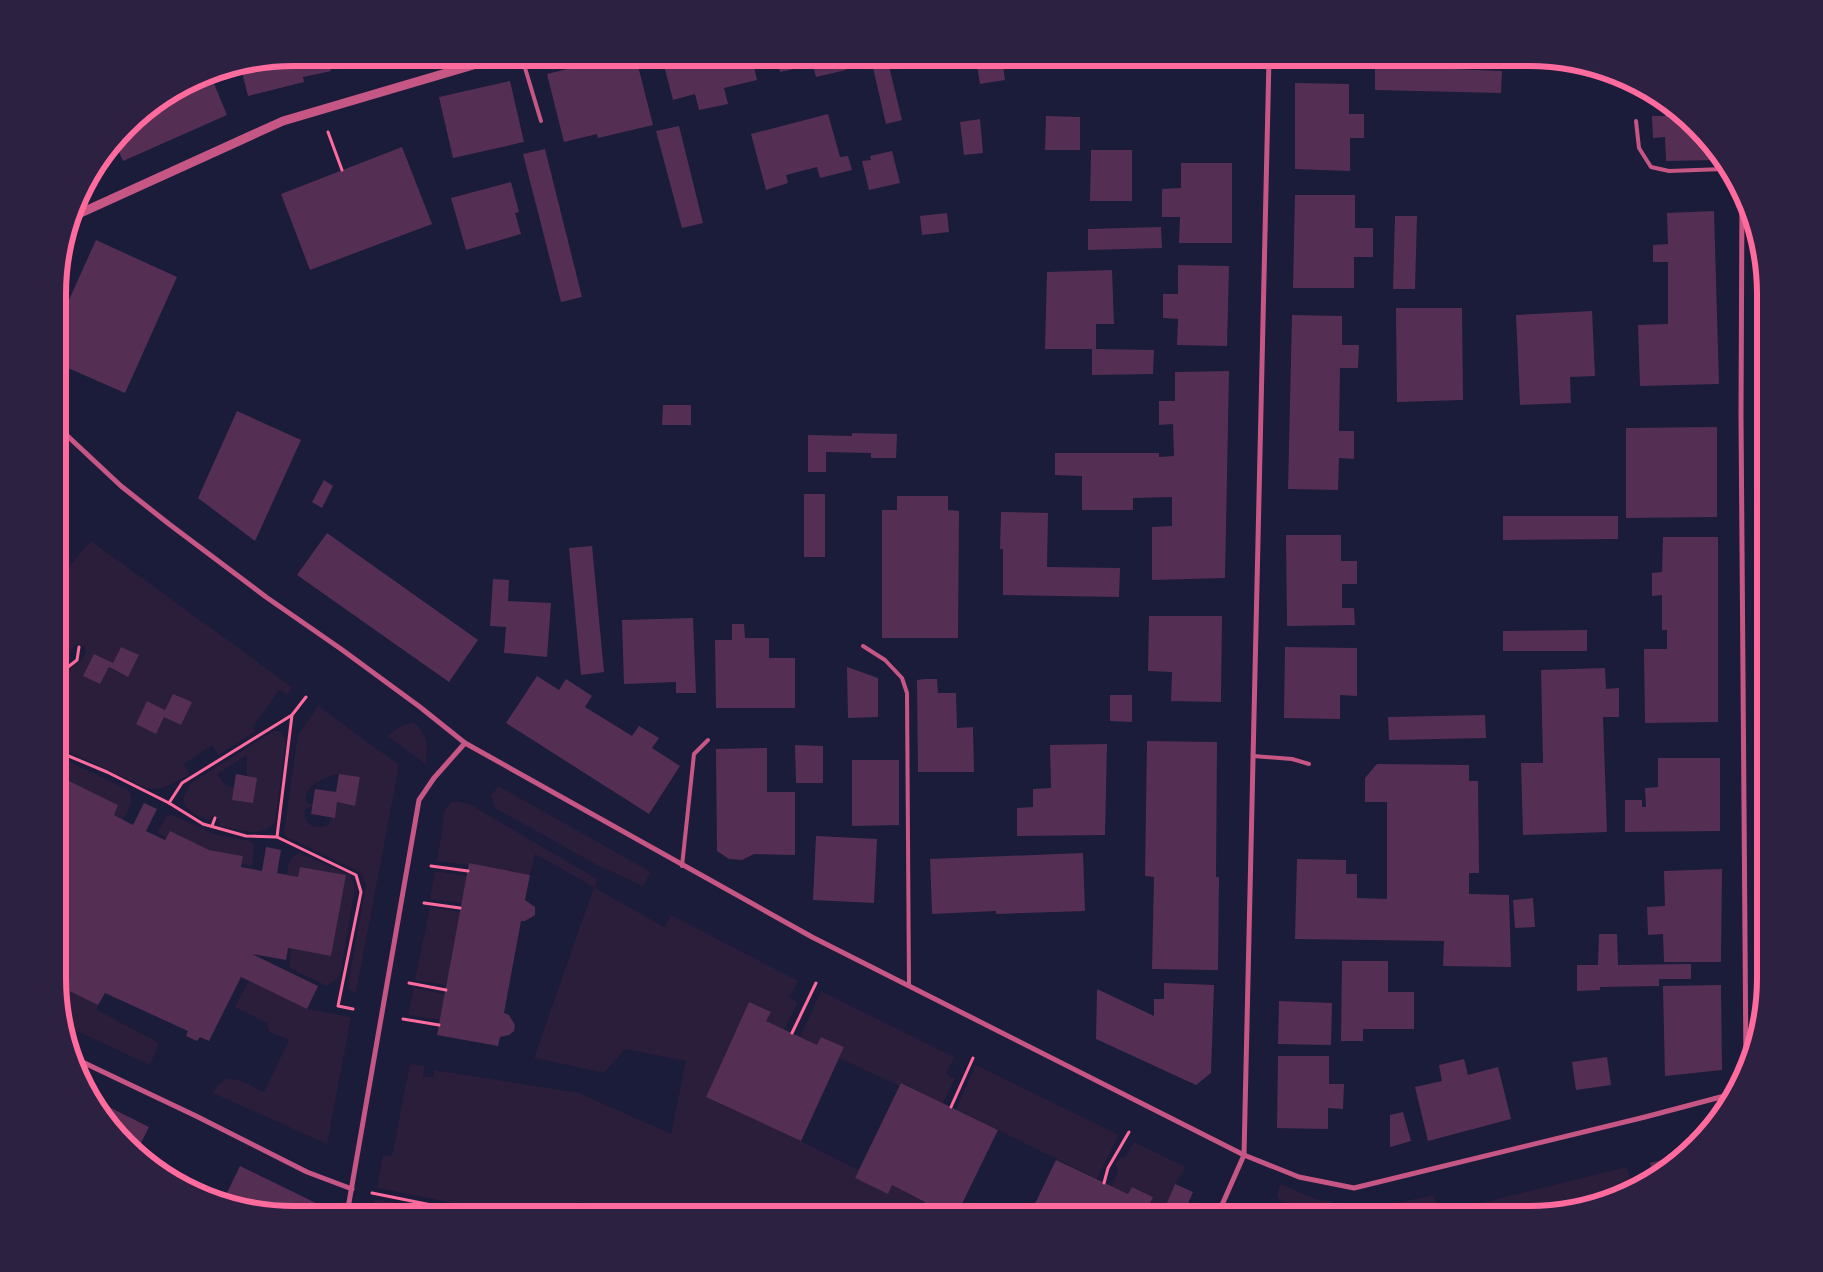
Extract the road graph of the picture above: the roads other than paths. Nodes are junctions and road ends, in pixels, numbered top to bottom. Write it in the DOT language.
graph roads {
  1 [pos="470,66"];
  2 [pos="524,66"];
  3 [pos="1269,66"];
  4 [pos="541,121"];
  5 [pos="1636,121"];
  6 [pos="1719,169"];
  7 [pos="82,213"];
  8 [pos="1742,214"];
  9 [pos="66,434"];
  10 [pos="862,646"];
  11 [pos="708,740"];
  12 [pos="465,744"];
  13 [pos="1253,756"];
  14 [pos="1309,764"];
  15 [pos="682,866"];
  16 [pos="908,986"];
  17 [pos="1746,1048"];
  18 [pos="82,1061"];
  19 [pos="1723,1096"];
  20 [pos="1244,1156"];
  21 [pos="352,1189"];
  22 [pos="349,1206"];
  23 [pos="1222,1206"];
  1 -- 7 [label="street"];
  2 -- 4 [label="lane"];
  3 -- 13 [label="street"];
  5 -- 6 [label="lane"];
  8 -- 17 [label="street"];
  9 -- 12 [label="street"];
  10 -- 16 [label="lane"];
  11 -- 15 [label="lane"];
  12 -- 15 [label="street"];
  12 -- 21 [label="street"];
  13 -- 14 [label="lane"];
  13 -- 20 [label="street"];
  15 -- 16 [label="street"];
  16 -- 20 [label="street"];
  18 -- 21 [label="street"];
  19 -- 20 [label="street"];
  20 -- 23 [label="street"];
  21 -- 22 [label="street"];
}
